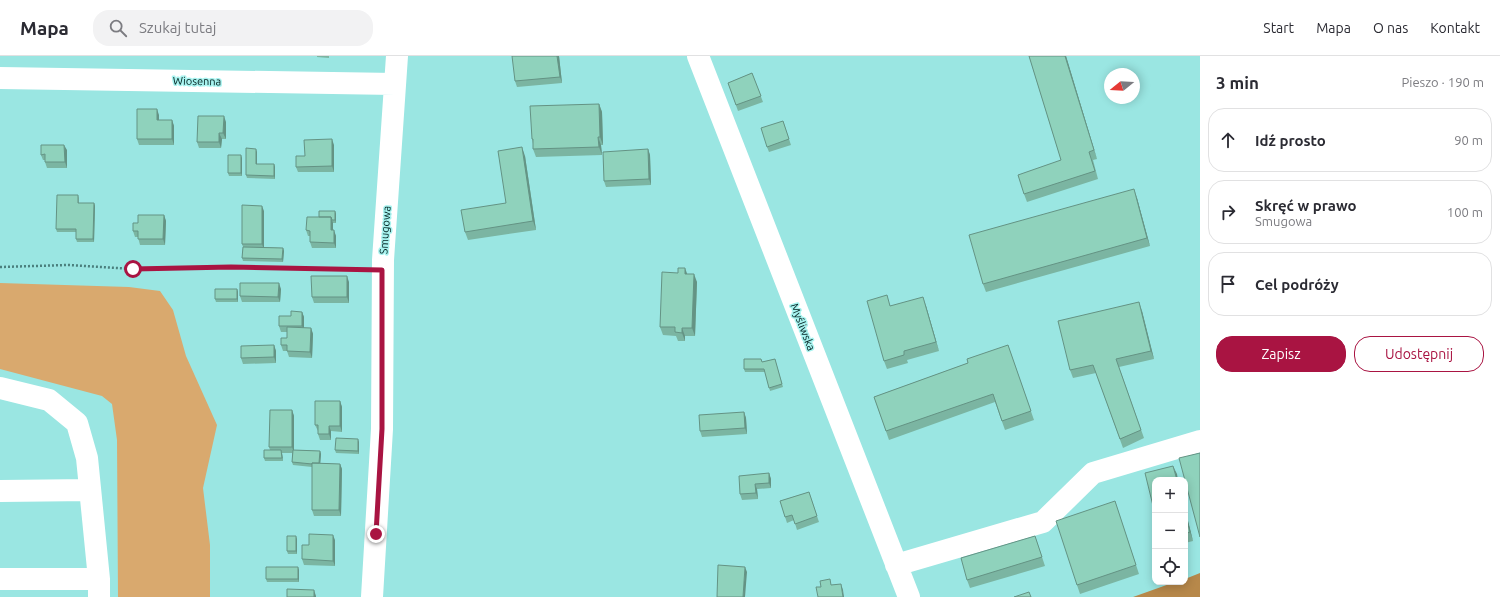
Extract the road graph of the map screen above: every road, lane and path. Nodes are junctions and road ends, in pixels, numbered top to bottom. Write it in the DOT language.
graph roads {
  1 [pos="398,56"];
  2 [pos="698,56"];
  3 [pos="0,78"];
  4 [pos="395,84"];
  5 [pos="0,267"];
  6 [pos="382,270"];
  7 [pos="0,388"];
  8 [pos="1200,441"];
  9 [pos="90,490"];
  10 [pos="0,491"];
  11 [pos="896,565"];
  12 [pos="0,579"];
  13 [pos="99,588"];
  14 [pos="372,597"];
  15 [pos="909,597"];
  1 -- 4 [label="street, Smugowa"];
  2 -- 11 [label="street, Myśliwska"];
  3 -- 4 [label="street, Wiosenna"];
  4 -- 6 [label="street, Smugowa"];
  5 -- 6 [label="path"];
  6 -- 14 [label="street, Smugowa"];
  7 -- 9 [label="street"];
  8 -- 11 [label="street"];
  9 -- 10 [label="street"];
  9 -- 13 [label="street"];
  11 -- 15 [label="street, Myśliwska"];
  12 -- 13 [label="street"];
}
